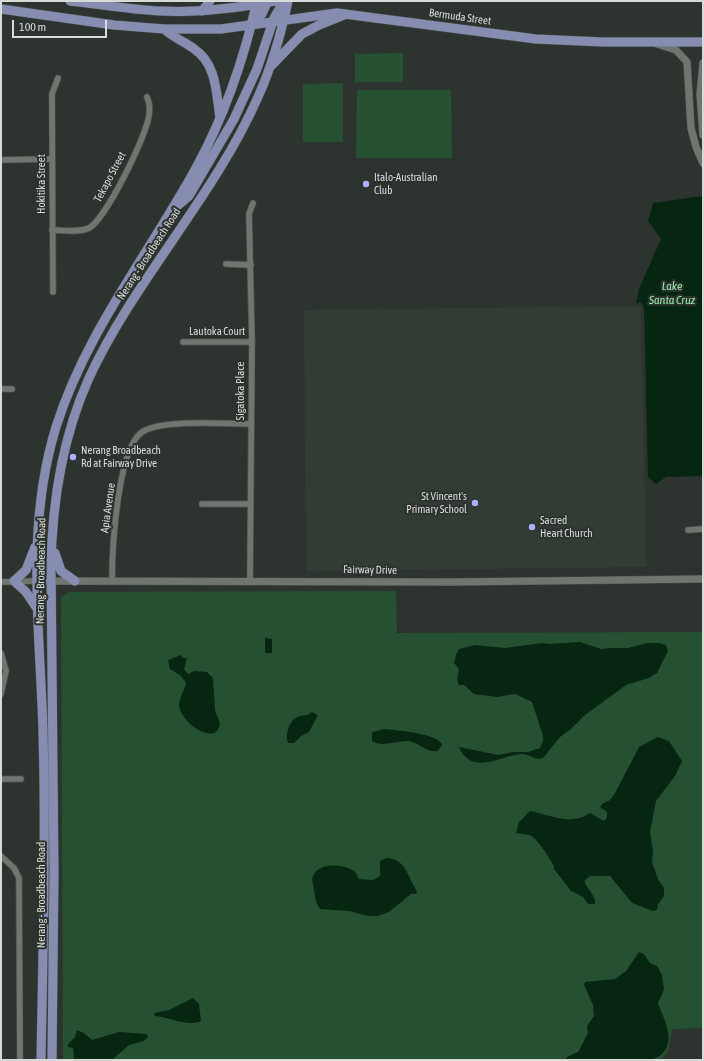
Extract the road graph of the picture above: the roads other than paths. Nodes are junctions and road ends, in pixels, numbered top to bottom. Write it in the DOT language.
graph roads {
  1 [pos="70,1"];
  2 [pos="210,1"];
  3 [pos="270,1"];
  4 [pos="284,1"];
  5 [pos="288,1"];
  6 [pos="256,3"];
  7 [pos="1,9"];
  8 [pos="202,11"];
  9 [pos="347,13"];
  10 [pos="284,20"];
  11 [pos="272,21"];
  12 [pos="252,24"];
  13 [pos="164,29"];
  14 [pos="703,42"];
  15 [pos="649,43"];
  16 [pos="703,62"];
  17 [pos="270,68"];
  18 [pos="701,71"];
  19 [pos="58,78"];
  20 [pos="148,97"];
  21 [pos="690,104"];
  22 [pos="220,119"];
  23 [pos="703,135"];
  24 [pos="699,145"];
  25 [pos="52,159"];
  26 [pos="1,160"];
  27 [pos="703,163"];
  28 [pos="253,203"];
  29 [pos="171,210"];
  30 [pos="52,230"];
  31 [pos="226,264"];
  32 [pos="251,265"];
  33 [pos="53,292"];
  34 [pos="183,342"];
  35 [pos="252,342"];
  36 [pos="1,389"];
  37 [pos="12,389"];
  38 [pos="251,424"];
  39 [pos="202,504"];
  40 [pos="251,504"];
  41 [pos="703,529"];
  42 [pos="688,530"];
  43 [pos="52,540"];
  44 [pos="37,543"];
  45 [pos="703,578"];
  46 [pos="14,581"];
  47 [pos="51,581"];
  48 [pos="75,581"];
  49 [pos="250,581"];
  50 [pos="1,582"];
  51 [pos="36,582"];
  52 [pos="112,582"];
  53 [pos="37,608"];
  54 [pos="1,653"];
  55 [pos="1,694"];
  56 [pos="1,779"];
  57 [pos="20,779"];
  58 [pos="1,856"];
  59 [pos="20,1060"];
  60 [pos="41,1060"];
  61 [pos="52,1060"];
  1 -- 8 [label="main road"];
  2 -- 8 [label="main road"];
  3 -- 6 [label="main road"];
  3 -- 12 [label="main road"];
  4 -- 11 [label="main road"];
  5 -- 10 [label="main road, Nerang - Broadbeach Road"];
  6 -- 8 [label="main road"];
  6 -- 12 [label="main road, Nerang - Broadbeach Road"];
  7 -- 13 [label="main road, Bermuda Street"];
  9 -- 10 [label="main road, Bermuda Street"];
  9 -- 15 [label="main road, Bermuda Street"];
  9 -- 17 [label="main road"];
  10 -- 11 [label="main road, Bermuda Street"];
  10 -- 17 [label="main road, Nerang - Broadbeach Road"];
  11 -- 12 [label="main road, Bermuda Street"];
  11 -- 29 [label="main road"];
  12 -- 13 [label="main road, Bermuda Street"];
  12 -- 22 [label="main road, Nerang - Broadbeach Road"];
  13 -- 22 [label="main road"];
  14 -- 15 [label="main road, Bermuda Street"];
  15 -- 21 [label="street"];
  16 -- 18 [label="street"];
  17 -- 43 [label="main road, Nerang - Broadbeach Road"];
  18 -- 21 [label="street"];
  18 -- 23 [label="street"];
  19 -- 25 [label="street, Hokitika Street"];
  20 -- 30 [label="street, Tekapo Street"];
  21 -- 24 [label="street"];
  22 -- 29 [label="main road, Nerang - Broadbeach Road"];
  24 -- 27 [label="street"];
  25 -- 26 [label="street"];
  25 -- 30 [label="street, Hokitika Street"];
  28 -- 32 [label="street, Sigatoka Place"];
  29 -- 44 [label="main road, Nerang - Broadbeach Road"];
  30 -- 33 [label="street, Hokitika Street"];
  31 -- 32 [label="street"];
  32 -- 35 [label="street, Sigatoka Place"];
  34 -- 35 [label="street, Lautoka Court"];
  35 -- 38 [label="street, Sigatoka Place"];
  36 -- 37 [label="street"];
  38 -- 40 [label="street, Sigatoka Place"];
  38 -- 52 [label="street, Apia Avenue"];
  39 -- 40 [label="street"];
  40 -- 49 [label="street, Sigatoka Place"];
  41 -- 42 [label="street"];
  43 -- 47 [label="main road, Nerang - Broadbeach Road"];
  43 -- 48 [label="main road"];
  44 -- 46 [label="main road"];
  44 -- 51 [label="main road, Nerang - Broadbeach Road"];
  45 -- 49 [label="street, Fairway Drive"];
  46 -- 50 [label="street"];
  46 -- 51 [label="street"];
  46 -- 53 [label="main road"];
  47 -- 48 [label="street, Fairway Drive"];
  47 -- 51 [label="street, Fairway Drive"];
  47 -- 61 [label="main road, Nerang - Broadbeach Road"];
  48 -- 52 [label="street, Fairway Drive"];
  49 -- 52 [label="street, Fairway Drive"];
  51 -- 53 [label="main road, Nerang - Broadbeach Road"];
  53 -- 60 [label="main road, Nerang - Broadbeach Road"];
  54 -- 55 [label="street"];
  56 -- 57 [label="street"];
  58 -- 59 [label="street"];
}
